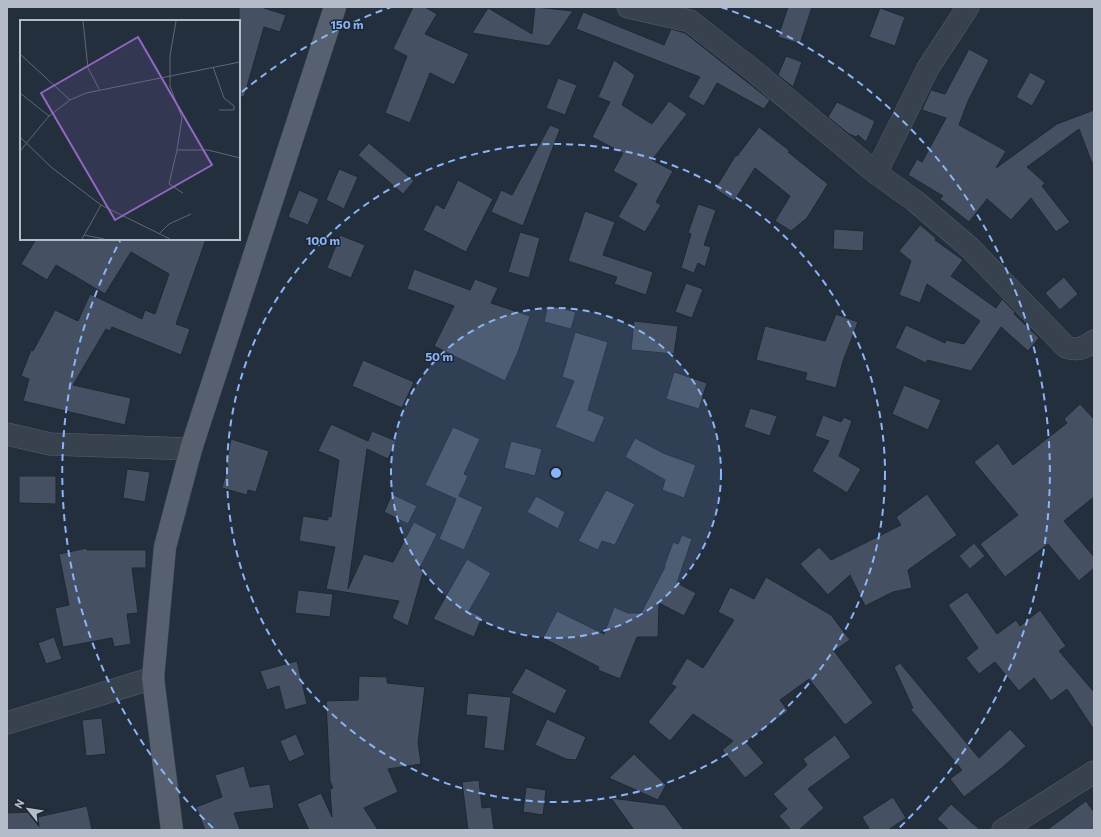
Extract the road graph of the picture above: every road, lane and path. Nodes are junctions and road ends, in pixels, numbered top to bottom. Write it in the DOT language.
graph roads {
  1 [pos="335,7"];
  2 [pos="628,7"];
  3 [pos="968,7"];
  4 [pos="876,173"];
  5 [pos="1094,341"];
  6 [pos="7,434"];
  7 [pos="191,449"];
  8 [pos="153,678"];
  9 [pos="7,723"];
  10 [pos="1094,772"];
  11 [pos="172,830"];
  12 [pos="1003,830"];
  1 -- 7 [label="main road"];
  2 -- 4 [label="street"];
  3 -- 4 [label="street"];
  4 -- 5 [label="street"];
  6 -- 7 [label="street"];
  7 -- 8 [label="main road"];
  8 -- 9 [label="street"];
  8 -- 11 [label="main road"];
  10 -- 12 [label="street"];
}
